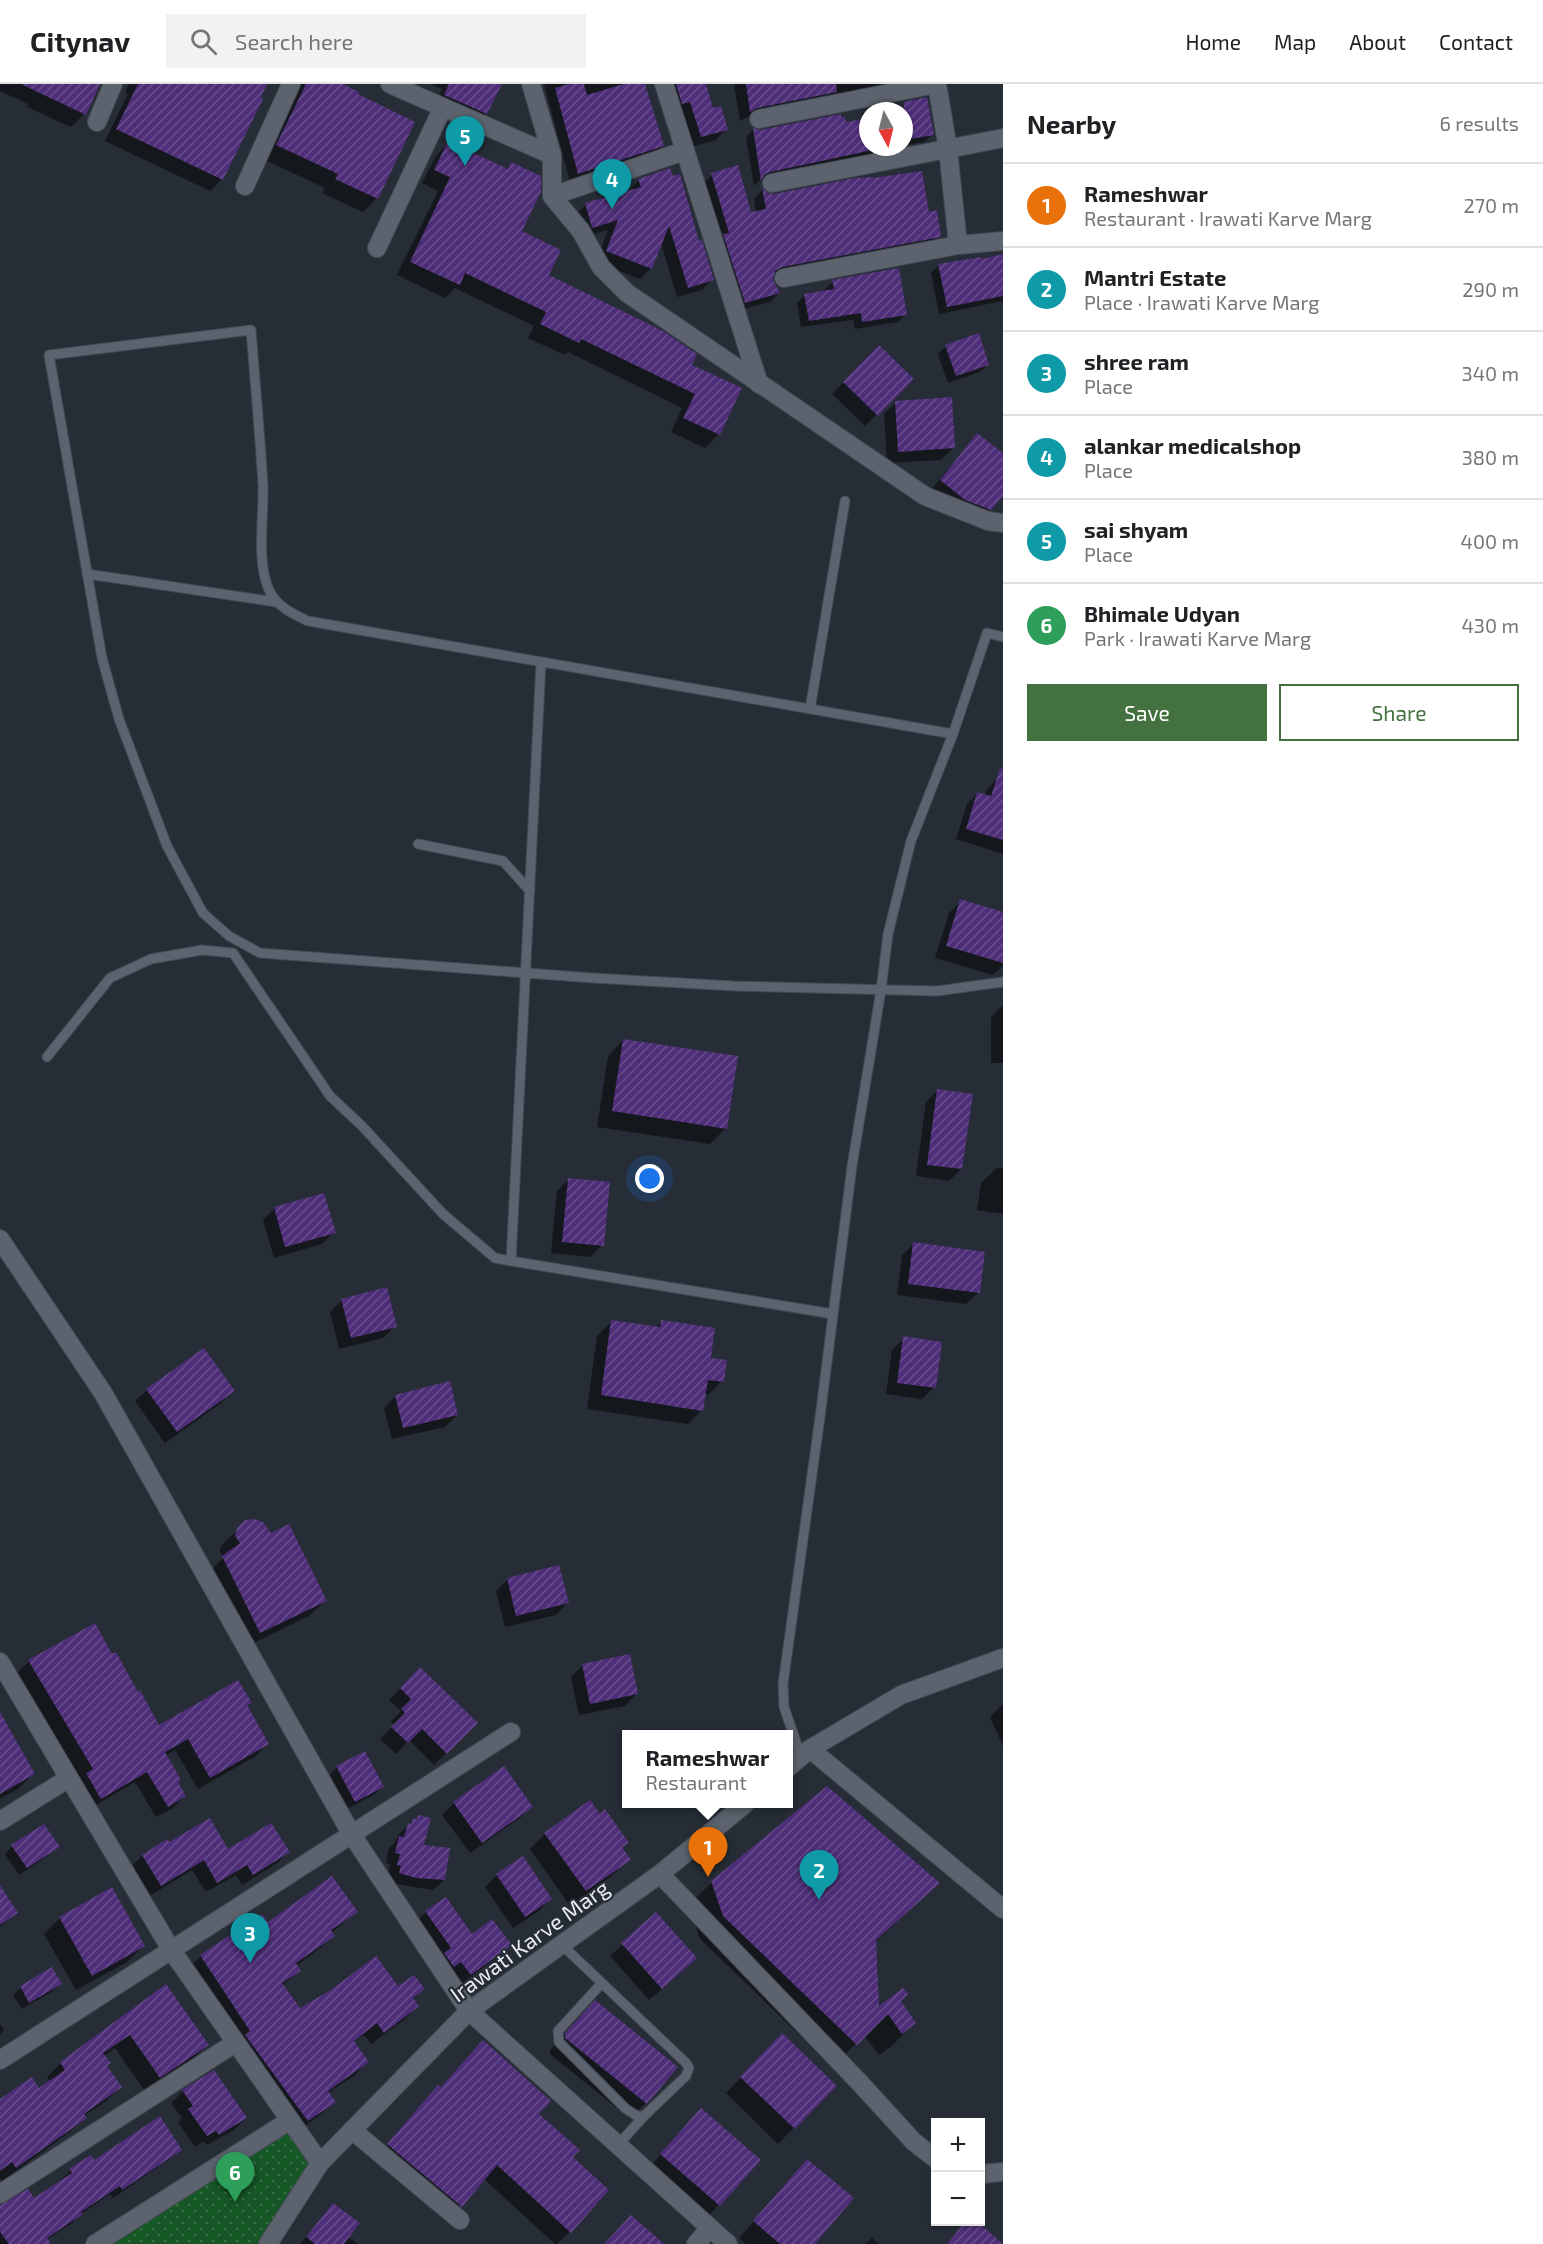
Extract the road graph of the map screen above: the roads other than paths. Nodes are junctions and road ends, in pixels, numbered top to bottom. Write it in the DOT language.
graph roads {
  1 [pos="113,84"];
  2 [pos="291,84"];
  3 [pos="390,84"];
  4 [pos="531,84"];
  5 [pos="664,84"];
  6 [pos="937,84"];
  7 [pos="443,107"];
  8 [pos="759,119"];
  9 [pos="97,122"];
  10 [pos="1003,138"];
  11 [pos="948,149"];
  12 [pos="684,150"];
  13 [pos="552,155"];
  14 [pos="772,183"];
  15 [pos="245,186"];
  16 [pos="552,196"];
  17 [pos="1003,241"];
  18 [pos="958,245"];
  19 [pos="377,248"];
  20 [pos="784,279"];
  21 [pos="759,384"];
  22 [pos="845,501"];
  23 [pos="1003,523"];
  24 [pos="87,574"];
  25 [pos="276,602"];
  26 [pos="1003,637"];
  27 [pos="541,663"];
  28 [pos="810,709"];
  29 [pos="953,734"];
  30 [pos="418,844"];
  31 [pos="530,891"];
  32 [pos="527,974"];
  33 [pos="1003,982"];
  34 [pos="881,990"];
  35 [pos="47,1057"];
  36 [pos="0,1239"];
  37 [pos="511,1262"];
  38 [pos="833,1314"];
  39 [pos="1003,1658"];
  40 [pos="0,1662"];
  41 [pos="791,1730"];
  42 [pos="511,1732"];
  43 [pos="793,1736"];
  44 [pos="800,1758"];
  45 [pos="69,1778"];
  46 [pos="739,1808"];
  47 [pos="0,1821"];
  48 [pos="352,1835"];
  49 [pos="660,1874"];
  50 [pos="1003,1909"];
  51 [pos="562,1945"];
  52 [pos="172,1951"];
  53 [pos="602,1983"];
  54 [pos="469,2011"];
  55 [pos="235,2043"];
  56 [pos="0,2060"];
  57 [pos="644,2116"];
  58 [pos="289,2121"];
  59 [pos="352,2130"];
  60 [pos="618,2145"];
  61 [pos="931,2155"];
  62 [pos="320,2163"];
  63 [pos="1003,2172"];
  64 [pos="985,2174"];
  65 [pos="0,2194"];
  66 [pos="459,2220"];
  67 [pos="710,2228"];
  68 [pos="274,2242"];
  69 [pos="95,2244"];
  70 [pos="696,2244"];
  71 [pos="728,2244"];
  1 -- 9 [label="street"];
  2 -- 15 [label="street"];
  3 -- 7 [label="street"];
  4 -- 13 [label="street"];
  5 -- 12 [label="street"];
  6 -- 8 [label="street"];
  6 -- 11 [label="street"];
  7 -- 13 [label="street"];
  7 -- 19 [label="street"];
  10 -- 11 [label="street"];
  11 -- 14 [label="street"];
  11 -- 18 [label="street"];
  12 -- 16 [label="street"];
  12 -- 21 [label="street"];
  13 -- 16 [label="street"];
  16 -- 21 [label="street"];
  17 -- 18 [label="street"];
  18 -- 20 [label="street"];
  21 -- 23 [label="street"];
  22 -- 28 [label="lane"];
  24 -- 25 [label="lane"];
  24 -- 25 [label="lane"];
  24 -- 32 [label="lane"];
  25 -- 27 [label="lane"];
  26 -- 29 [label="lane"];
  27 -- 28 [label="lane"];
  27 -- 31 [label="lane"];
  28 -- 29 [label="lane"];
  29 -- 34 [label="lane"];
  30 -- 31 [label="lane"];
  31 -- 32 [label="lane"];
  32 -- 34 [label="lane"];
  32 -- 37 [label="lane"];
  33 -- 34 [label="lane"];
  34 -- 38 [label="lane"];
  35 -- 37 [label="lane"];
  36 -- 48 [label="street"];
  37 -- 38 [label="lane"];
  38 -- 41 [label="lane"];
  39 -- 44 [label="street"];
  40 -- 45 [label="street"];
  42 -- 48 [label="street"];
  43 -- 44 [label="lane"];
  44 -- 50 [label="street"];
  45 -- 47 [label="street"];
  45 -- 52 [label="street"];
  46 -- 49 [label="street, Irawati Karve Marg"];
  48 -- 52 [label="street"];
  48 -- 54 [label="street"];
  49 -- 51 [label="street, Irawati Karve Marg"];
  49 -- 61 [label="street"];
  51 -- 53 [label="lane"];
  51 -- 54 [label="street, Irawati Karve Marg"];
  52 -- 55 [label="street"];
  52 -- 56 [label="street"];
  53 -- 57 [label="lane"];
  53 -- 57 [label="lane"];
  54 -- 59 [label="street, Irawati Karve Marg"];
  54 -- 60 [label="street"];
  55 -- 58 [label="street"];
  55 -- 65 [label="street"];
  57 -- 60 [label="lane"];
  58 -- 62 [label="street"];
  58 -- 69 [label="street"];
  59 -- 62 [label="street, Irawati Karve Marg"];
  59 -- 66 [label="street"];
  60 -- 67 [label="street"];
  62 -- 68 [label="street, Irawati Karve Marg"];
  63 -- 64 [label="street"];
  67 -- 70 [label="street"];
  67 -- 71 [label="street"];
}
